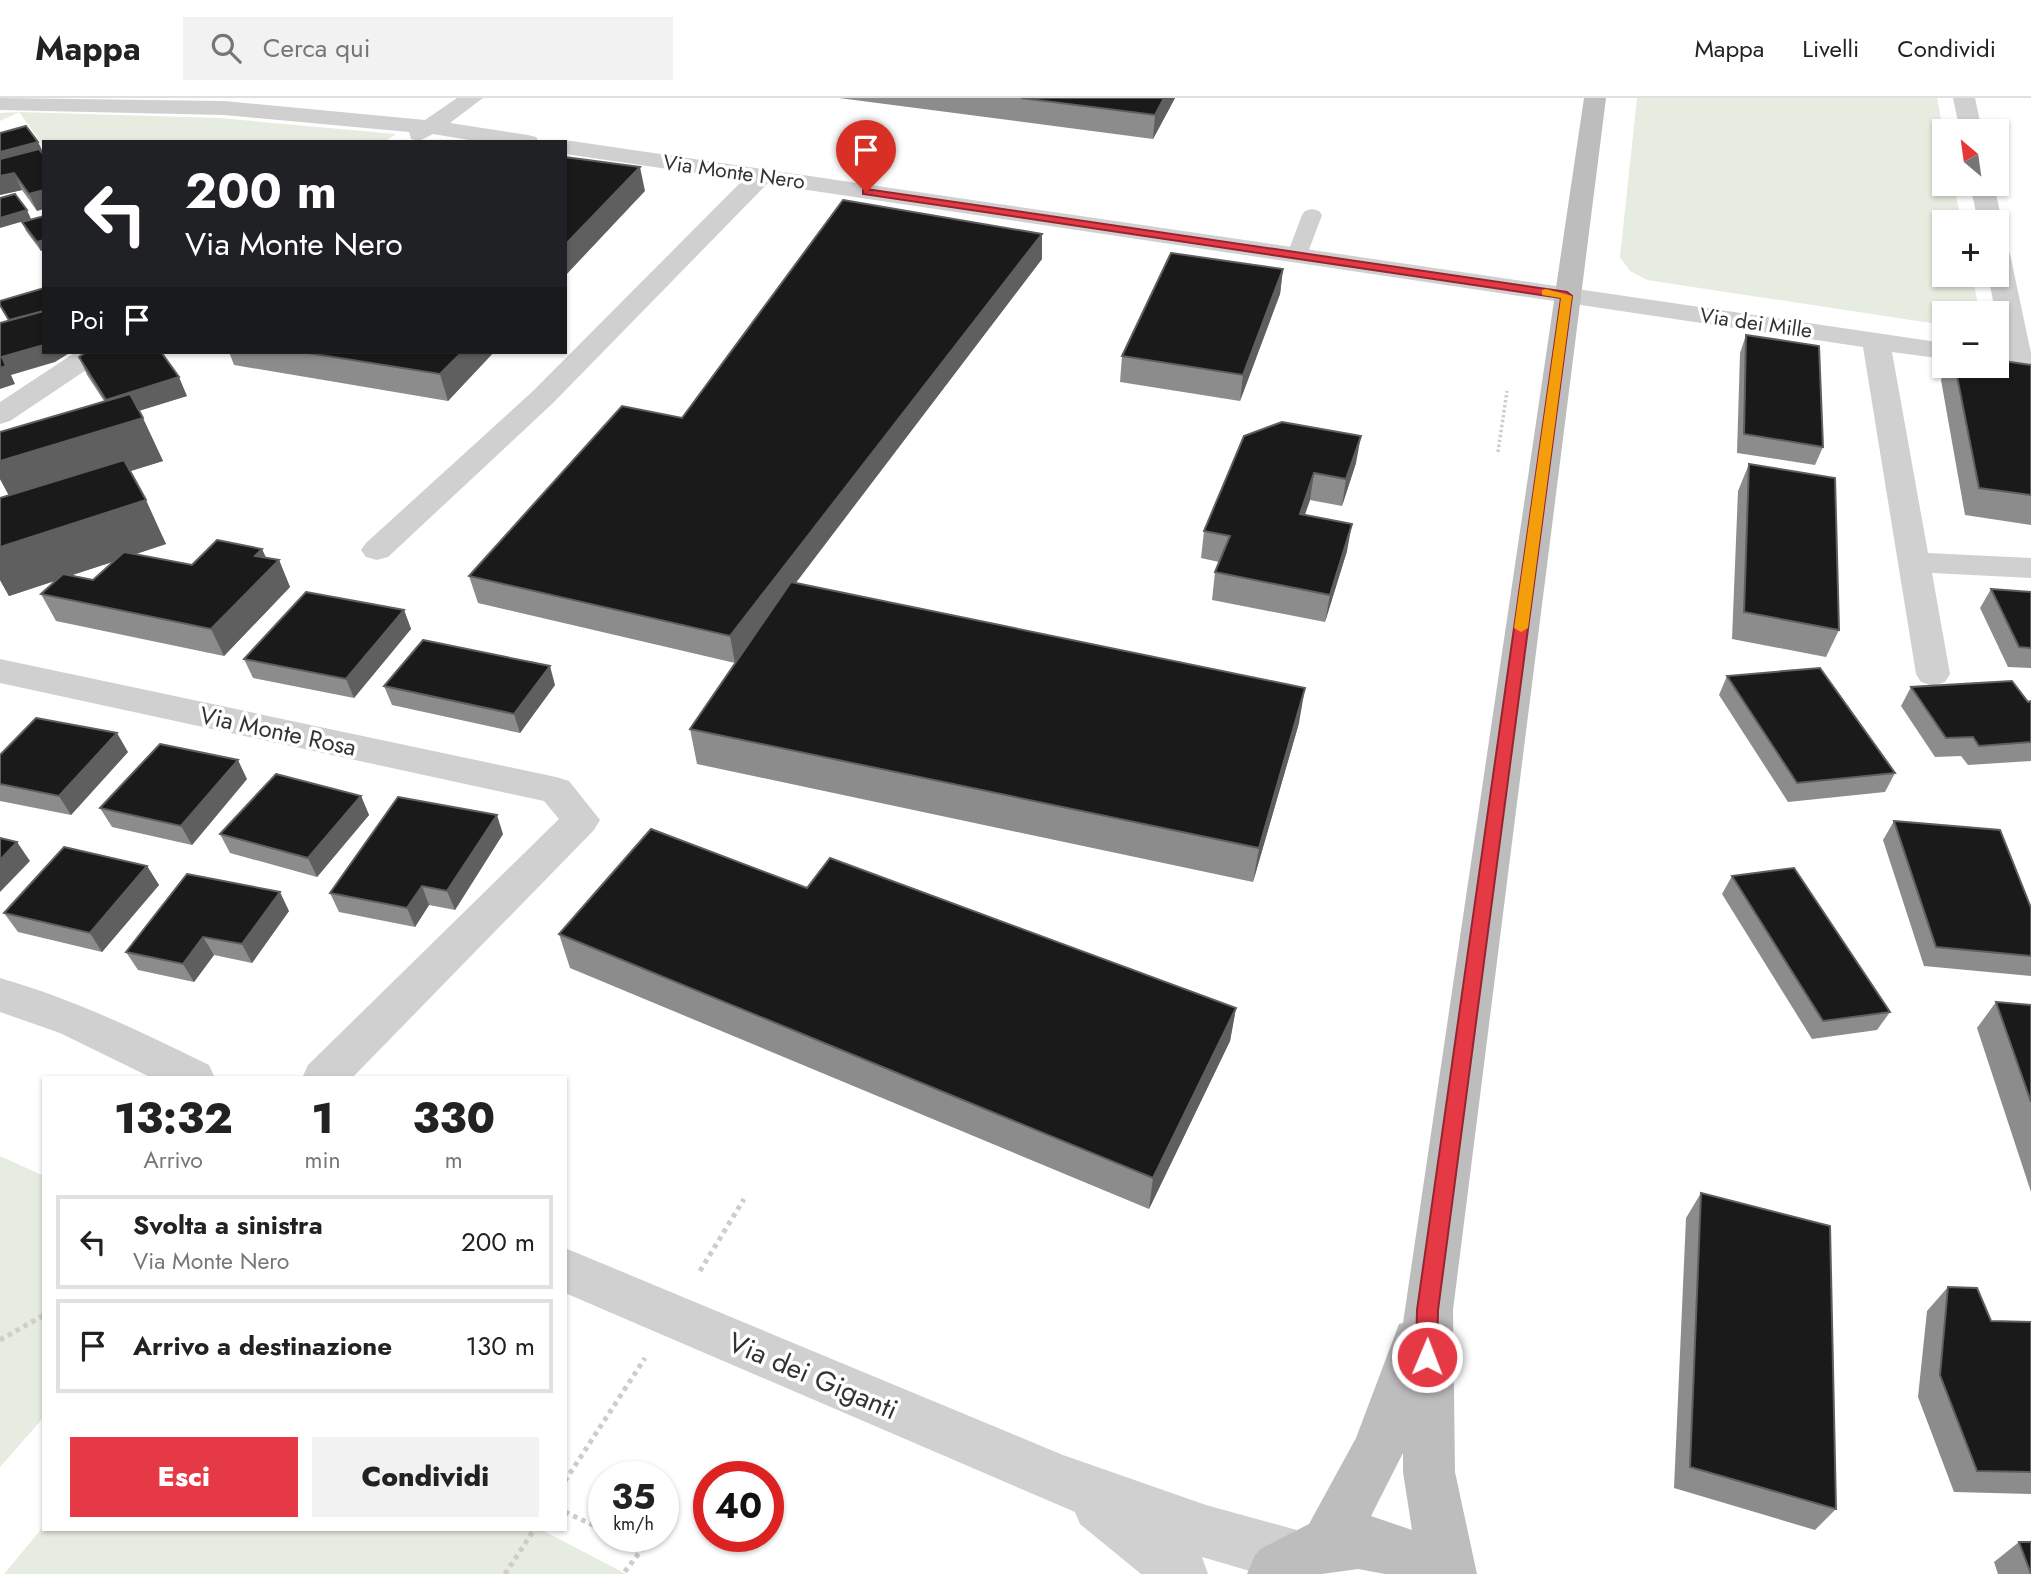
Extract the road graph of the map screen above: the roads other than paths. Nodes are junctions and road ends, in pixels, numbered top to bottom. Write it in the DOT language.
graph roads {
  1 [pos="472,98"];
  2 [pos="1595,98"];
  3 [pos="1964,98"];
  4 [pos="26,100"];
  5 [pos="0,103"];
  6 [pos="1968,119"];
  7 [pos="429,127"];
  8 [pos="410,140"];
  9 [pos="515,140"];
  10 [pos="567,147"];
  11 [pos="761,176"];
  12 [pos="1312,215"];
  13 [pos="1297,255"];
  14 [pos="2003,287"];
  15 [pos="1567,296"];
  16 [pos="1876,341"];
  17 [pos="1932,349"];
  18 [pos="91,354"];
  19 [pos="2016,362"];
  20 [pos="0,415"];
  21 [pos="377,550"];
  22 [pos="1913,562"];
  23 [pos="2031,568"];
  24 [pos="0,671"];
  25 [pos="1933,674"];
  26 [pos="0,995"];
  27 [pos="189,1076"];
  28 [pos="326,1076"];
  29 [pos="567,1271"];
  30 [pos="1427,1310"];
  31 [pos="1062,1481"];
  32 [pos="1299,1558"];
  33 [pos="1181,1574"];
  34 [pos="1438,1574"];
  35 [pos="1450,1574"];
  1 -- 7 [label="street"];
  2 -- 15 [label="street"];
  3 -- 6 [label="street"];
  4 -- 5 [label="street"];
  4 -- 7 [label="street"];
  7 -- 8 [label="street"];
  7 -- 9 [label="street"];
  10 -- 11 [label="street, Via Monte Nero"];
  11 -- 13 [label="street, Via Monte Nero"];
  11 -- 21 [label="street"];
  12 -- 13 [label="lane"];
  13 -- 15 [label="street, Via Monte Nero"];
  14 -- 19 [label="street"];
  15 -- 16 [label="street, Via dei Mille"];
  15 -- 30 [label="street"];
  16 -- 17 [label="street, Via dei Mille"];
  16 -- 22 [label="street"];
  18 -- 20 [label="street"];
  22 -- 23 [label="street"];
  22 -- 25 [label="street"];
  24 -- 28 [label="street, Via Monte Rosa"];
  26 -- 27 [label="street"];
  29 -- 31 [label="street, Via dei Giganti"];
  30 -- 32 [label="street"];
  30 -- 35 [label="street"];
  31 -- 32 [label="street, Via dei Giganti"];
  31 -- 33 [label="street, Via dei Giganti"];
  32 -- 34 [label="street"];
}
